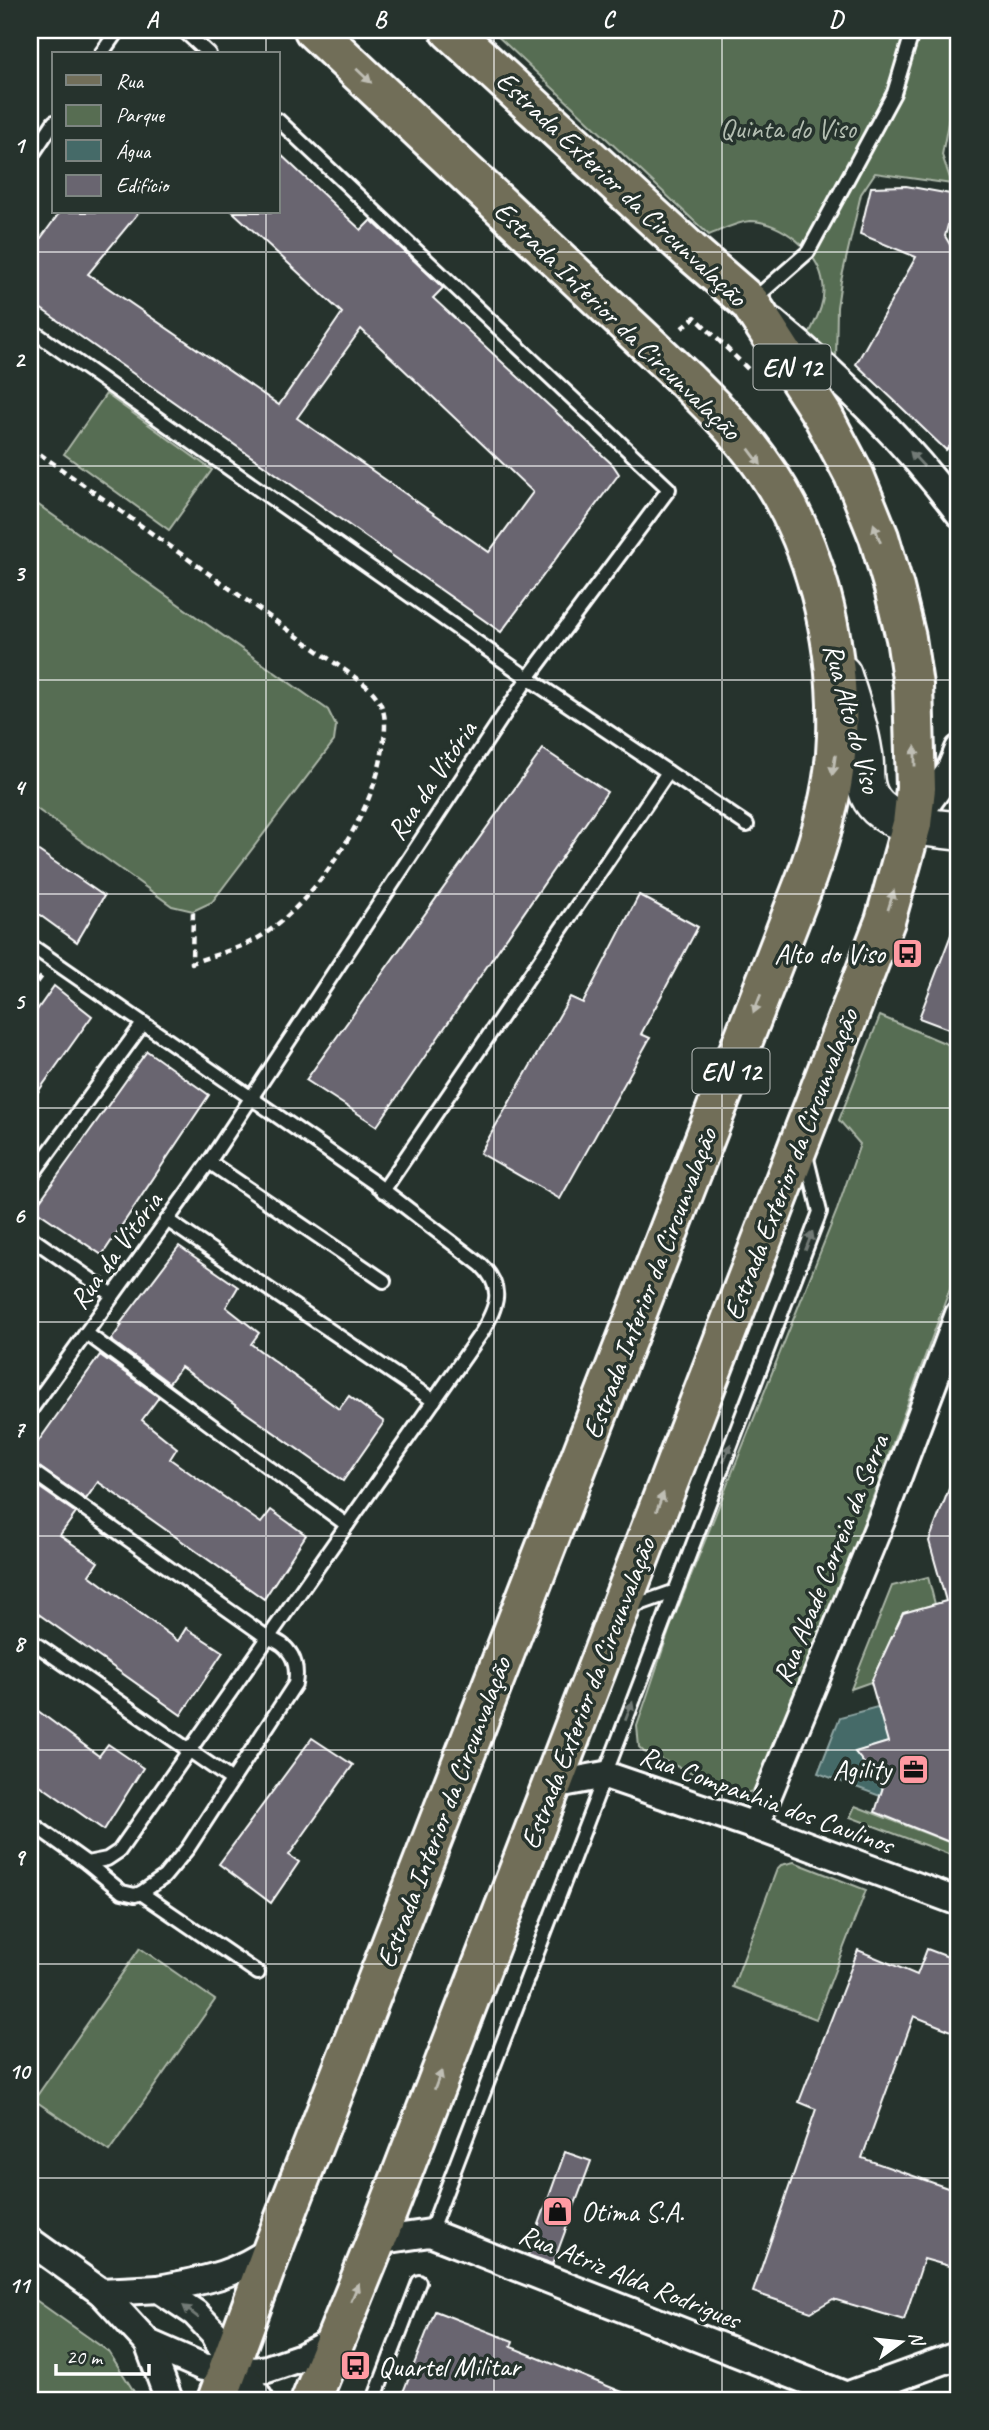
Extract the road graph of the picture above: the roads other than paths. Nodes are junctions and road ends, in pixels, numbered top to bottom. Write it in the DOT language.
graph roads {
  1 [pos="118,30"];
  2 [pos="183,30"];
  3 [pos="314,30"];
  4 [pos="450,30"];
  5 [pos="913,30"];
  6 [pos="102,52"];
  7 [pos="207,52"];
  8 [pos="280,122"];
  9 [pos="52,125"];
  10 [pos="30,158"];
  11 [pos="750,303"];
  12 [pos="30,329"];
  13 [pos="959,513"];
  14 [pos="829,626"];
  15 [pos="528,678"];
  16 [pos="959,749"];
  17 [pos="668,772"];
  18 [pos="912,824"];
  19 [pos="747,825"];
  20 [pos="959,831"];
  21 [pos="30,945"];
  22 [pos="142,1025"];
  23 [pos="250,1098"];
  24 [pos="801,1135"];
  25 [pos="209,1162"];
  26 [pos="30,1178"];
  27 [pos="383,1191"];
  28 [pos="167,1220"];
  29 [pos="30,1237"];
  30 [pos="384,1281"];
  31 [pos="113,1295"];
  32 [pos="959,1314"];
  33 [pos="86,1333"];
  34 [pos="434,1401"];
  35 [pos="30,1411"];
  36 [pos="30,1470"];
  37 [pos="347,1525"];
  38 [pos="673,1592"];
  39 [pos="618,1612"];
  40 [pos="268,1638"];
  41 [pos="30,1640"];
  42 [pos="189,1751"];
  43 [pos="605,1775"];
  44 [pos="232,1780"];
  45 [pos="552,1784"];
  46 [pos="30,1822"];
  47 [pos="755,1826"];
  48 [pos="87,1863"];
  49 [pos="141,1893"];
  50 [pos="959,1902"];
  51 [pos="258,1973"];
  52 [pos="430,2233"];
  53 [pos="30,2241"];
  54 [pos="376,2241"];
  55 [pos="273,2248"];
  56 [pos="419,2282"];
  57 [pos="159,2289"];
  58 [pos="101,2292"];
  59 [pos="334,2340"];
  60 [pos="148,2343"];
  61 [pos="959,2355"];
  62 [pos="231,2365"];
  63 [pos="851,2398"];
  64 [pos="169,2400"];
  65 [pos="217,2400"];
  66 [pos="260,2400"];
  67 [pos="311,2400"];
  68 [pos="374,2400"];
  1 -- 6 [label="lane"];
  2 -- 7 [label="lane"];
  3 -- 14 [label="main road, Estrada Interior da Circunvalação / EN 12, one-way"];
  4 -- 11 [label="main road, Estrada Exterior da Circunvalação / EN 12"];
  5 -- 11 [label="lane"];
  8 -- 15 [label="lane, Rua da Vitória"];
  9 -- 10 [label="lane"];
  13 -- 11 [label="street, one-way"];
  18 -- 11 [label="main road, Estrada Exterior da Circunvalação / EN 12, one-way"];
  12 -- 15 [label="lane"];
  14 -- 18 [label="main road, Rua Alto do Viso"];
  14 -- 55 [label="main road, Estrada Interior da Circunvalação / EN 12, one-way"];
  15 -- 17 [label="lane"];
  15 -- 23 [label="lane, Rua da Vitória"];
  16 -- 18 [label="street"];
  17 -- 19 [label="lane"];
  17 -- 27 [label="lane"];
  18 -- 20 [label="main road, Rua Alto do Viso"];
  24 -- 18 [label="main road, Estrada Exterior da Circunvalação / EN 12, one-way"];
  21 -- 22 [label="lane"];
  22 -- 23 [label="lane"];
  22 -- 26 [label="lane"];
  23 -- 25 [label="lane, Rua da Vitória"];
  23 -- 27 [label="lane"];
  38 -- 24 [label="lane, one-way"];
  39 -- 24 [label="main road, Estrada Exterior da Circunvalação / EN 12, one-way"];
  25 -- 28 [label="lane, Rua da Vitória"];
  25 -- 30 [label="lane"];
  27 -- 34 [label="lane"];
  28 -- 31 [label="lane, Rua da Vitória"];
  28 -- 34 [label="lane"];
  29 -- 31 [label="lane"];
  31 -- 33 [label="lane, Rua da Vitória"];
  32 -- 47 [label="street, Rua Abade Correia da Serra"];
  33 -- 35 [label="lane, Rua da Vitória"];
  33 -- 37 [label="lane"];
  34 -- 37 [label="lane"];
  36 -- 40 [label="lane"];
  37 -- 40 [label="lane"];
  38 -- 39 [label="lane"];
  43 -- 38 [label="lane, one-way"];
  39 -- 45 [label="main road, Estrada Exterior da Circunvalação / EN 12"];
  40 -- 42 [label="lane"];
  40 -- 44 [label="lane"];
  41 -- 42 [label="lane"];
  42 -- 44 [label="lane"];
  42 -- 48 [label="lane"];
  43 -- 45 [label="street, Rua Companhia dos Caulinos"];
  43 -- 47 [label="street, Rua Companhia dos Caulinos"];
  43 -- 52 [label="lane"];
  44 -- 49 [label="lane"];
  54 -- 45 [label="main road, Estrada Exterior da Circunvalação / EN 12, one-way"];
  46 -- 48 [label="lane"];
  47 -- 50 [label="street, Rua Companhia dos Caulinos"];
  48 -- 49 [label="lane"];
  49 -- 51 [label="lane"];
  52 -- 54 [label="street, Rua Atriz Alda Rodrigues"];
  52 -- 63 [label="street, Rua Atriz Alda Rodrigues"];
  53 -- 58 [label="street"];
  59 -- 54 [label="main road, Estrada Exterior da Circunvalação / EN 12, one-way"];
  55 -- 57 [label="street"];
  55 -- 62 [label="main road, Estrada Interior da Circunvalação / EN 12"];
  56 -- 68 [label="lane"];
  57 -- 58 [label="street"];
  62 -- 57 [label="street, one-way"];
  58 -- 60 [label="street"];
  59 -- 62 [label="street"];
  59 -- 67 [label="main road, Estrada Exterior da Circunvalação / EN 12"];
  60 -- 62 [label="street"];
  60 -- 64 [label="street"];
  61 -- 63 [label="street"];
  62 -- 65 [label="main road, Estrada Interior da Circunvalação / EN 12"];
  62 -- 66 [label="street"];
}
